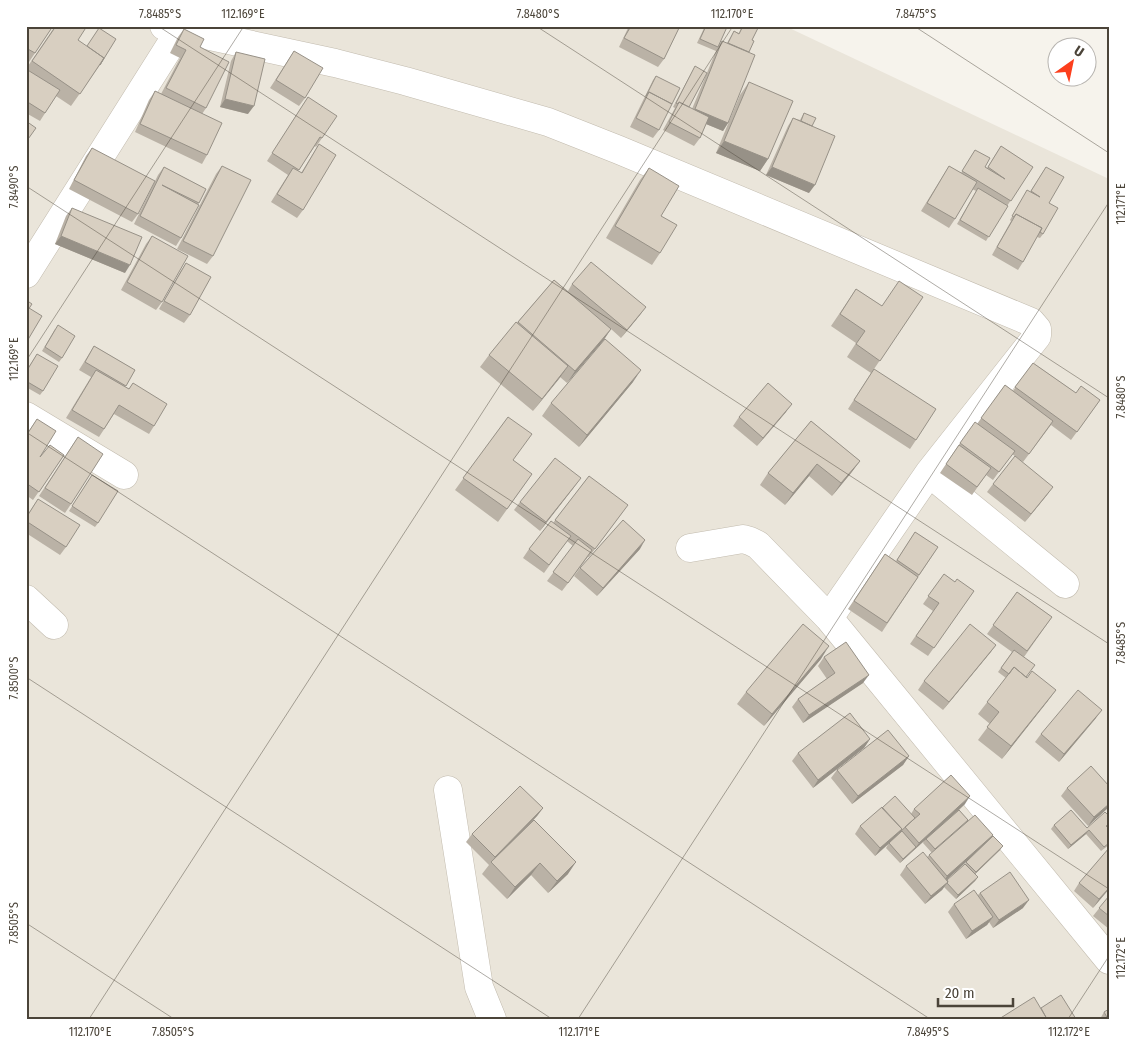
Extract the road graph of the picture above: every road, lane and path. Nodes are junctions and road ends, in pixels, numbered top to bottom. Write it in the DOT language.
graph roads {
  1 [pos="175,28"];
  2 [pos="26,274"];
  3 [pos="26,416"];
  4 [pos="929,472"];
  5 [pos="124,475"];
  6 [pos="690,548"];
  7 [pos="1065,584"];
  8 [pos="26,599"];
  9 [pos="829,618"];
  10 [pos="54,625"];
  11 [pos="448,790"];
  12 [pos="1109,960"];
  13 [pos="492,1019"];
  1 -- 2 [label="street"];
  1 -- 4 [label="street"];
  3 -- 5 [label="street"];
  4 -- 7 [label="street"];
  4 -- 9 [label="street"];
  6 -- 9 [label="street"];
  8 -- 10 [label="street"];
  9 -- 12 [label="street"];
  11 -- 13 [label="street"];
}
